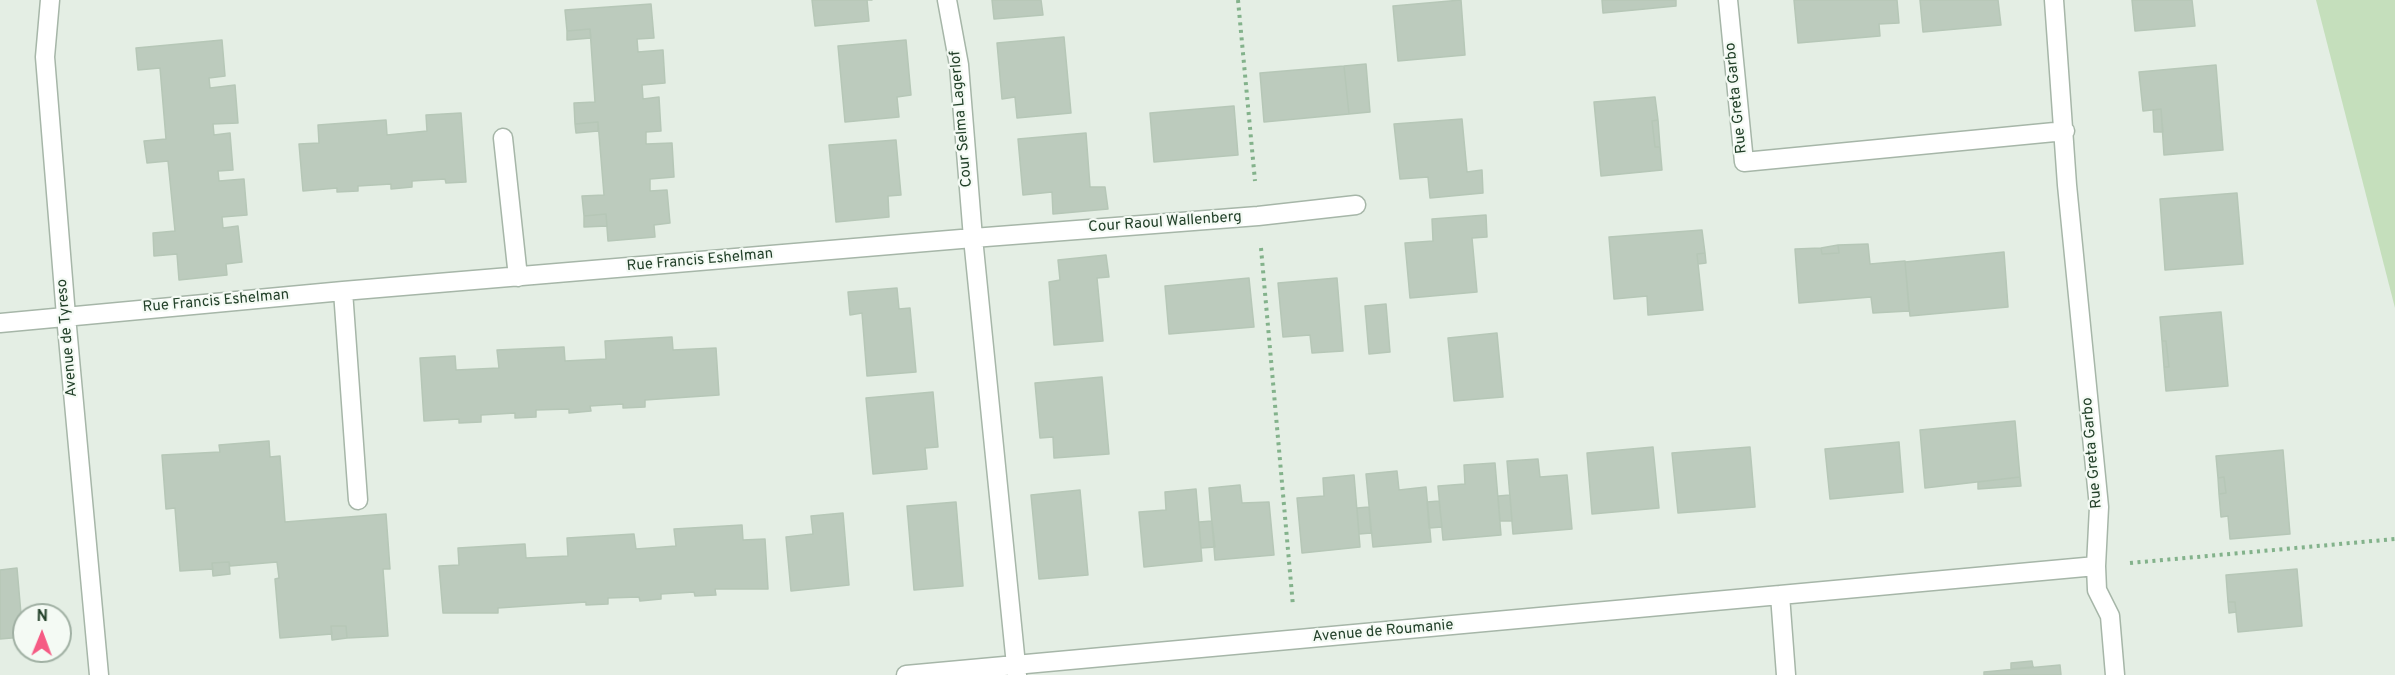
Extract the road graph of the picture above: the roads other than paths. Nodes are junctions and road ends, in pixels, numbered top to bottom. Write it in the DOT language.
graph roads {
  1 [pos="50,0"];
  2 [pos="947,0"];
  3 [pos="1728,0"];
  4 [pos="2054,0"];
  5 [pos="2064,131"];
  6 [pos="503,138"];
  7 [pos="1356,205"];
  8 [pos="973,238"];
  9 [pos="518,277"];
  10 [pos="343,291"];
  11 [pos="66,316"];
  12 [pos="0,323"];
  13 [pos="358,500"];
  14 [pos="2096,566"];
  15 [pos="1780,595"];
  16 [pos="1017,670"];
  17 [pos="99,675"];
  18 [pos="906,675"];
  19 [pos="1786,675"];
  20 [pos="2115,675"];
  1 -- 11 [label="street, Avenue de Tyreso"];
  2 -- 8 [label="street, Cour Selma Lagerlof"];
  3 -- 5 [label="street, Rue Greta Garbo"];
  4 -- 5 [label="street, Rue Greta Garbo"];
  5 -- 14 [label="street, Rue Greta Garbo"];
  6 -- 9 [label="street"];
  7 -- 8 [label="street, Cour Raoul Wallenberg"];
  8 -- 9 [label="street, Rue Francis Eshelman"];
  8 -- 16 [label="street"];
  9 -- 10 [label="street, Rue Francis Eshelman"];
  10 -- 11 [label="street, Rue Francis Eshelman"];
  10 -- 13 [label="street"];
  11 -- 12 [label="street, Rue Francis Eshelman"];
  11 -- 17 [label="street, Avenue de Tyreso"];
  14 -- 15 [label="street"];
  14 -- 20 [label="street, Rue Greta Garbo"];
  15 -- 16 [label="street, Avenue de Roumanie"];
  15 -- 19 [label="street"];
  16 -- 18 [label="street, Avenue de Roumanie"];
}
